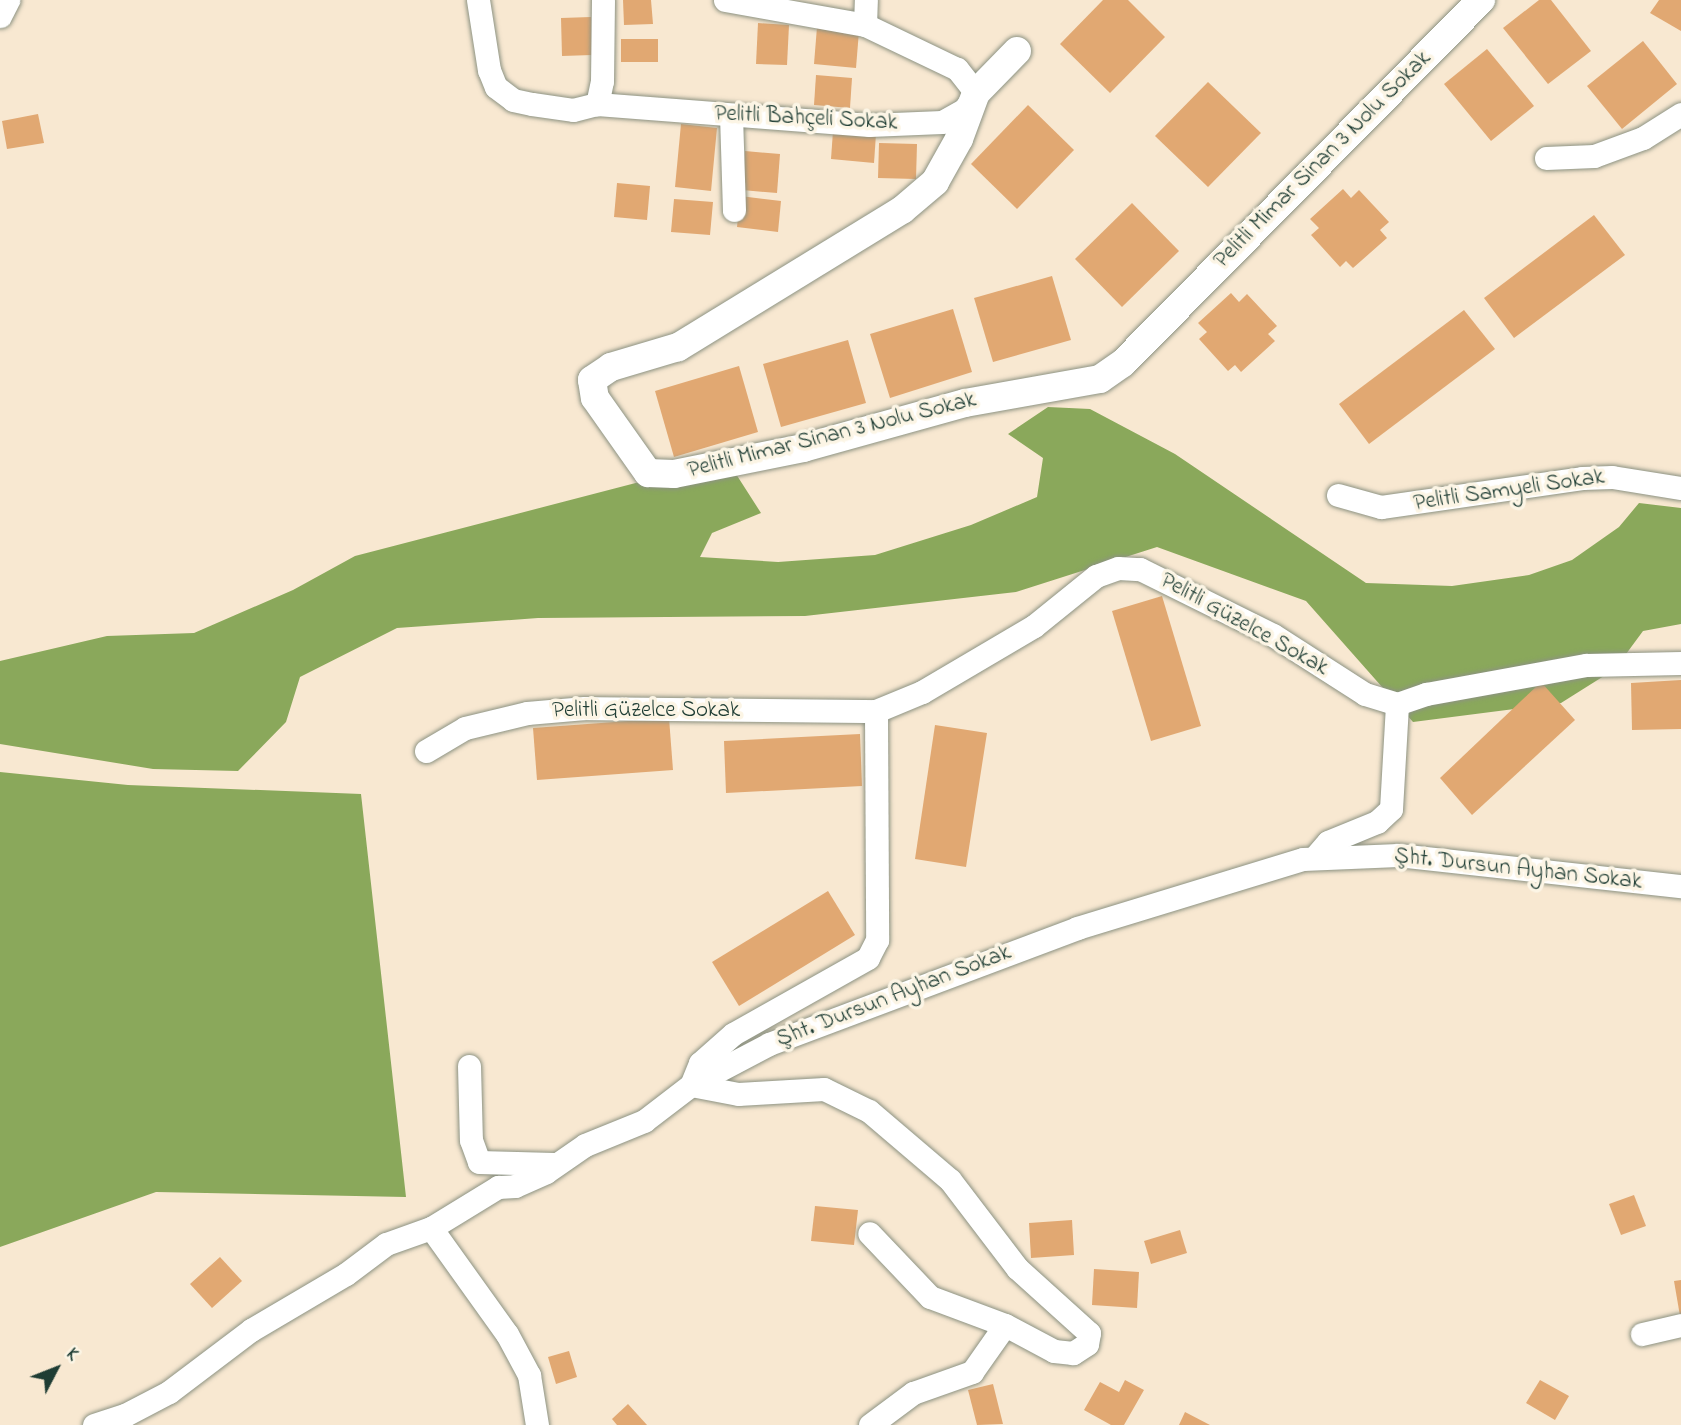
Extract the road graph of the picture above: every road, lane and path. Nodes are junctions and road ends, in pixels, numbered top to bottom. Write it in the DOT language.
graph roads {
  1 [pos="8,0"];
  2 [pos="478,0"];
  3 [pos="603,0"];
  4 [pos="725,0"];
  5 [pos="866,0"];
  6 [pos="1481,0"];
  7 [pos="0,16"];
  8 [pos="865,25"];
  9 [pos="1017,51"];
  10 [pos="976,93"];
  11 [pos="597,104"];
  12 [pos="1681,114"];
  13 [pos="731,115"];
  14 [pos="1546,158"];
  15 [pos="734,210"];
  16 [pos="1681,488"];
  17 [pos="1338,495"];
  18 [pos="1681,663"];
  19 [pos="1396,704"];
  20 [pos="876,711"];
  21 [pos="426,751"];
  22 [pos="1314,858"];
  23 [pos="1681,886"];
  24 [pos="469,1066"];
  25 [pos="691,1085"];
  26 [pos="557,1165"];
  27 [pos="431,1228"];
  28 [pos="869,1233"];
  29 [pos="1005,1325"];
  30 [pos="1681,1325"];
  31 [pos="1642,1334"];
  32 [pos="94,1425"];
  33 [pos="537,1425"];
  34 [pos="870,1425"];
  1 -- 7 [label="street"];
  2 -- 11 [label="street, Pelitli Bahçeli Sokak"];
  3 -- 11 [label="street"];
  4 -- 8 [label="street"];
  5 -- 8 [label="street"];
  6 -- 10 [label="street, Pelitli Mimar Sinan 3 Nolu Sokak"];
  8 -- 10 [label="street"];
  9 -- 10 [label="street, Pelitli Mimar Sinan 3 Nolu Sokak"];
  10 -- 13 [label="street, Pelitli Bahçeli Sokak"];
  11 -- 13 [label="street, Pelitli Bahçeli Sokak"];
  12 -- 14 [label="street"];
  13 -- 15 [label="street"];
  16 -- 17 [label="street, Pelitli Samyeli Sokak"];
  18 -- 19 [label="street"];
  19 -- 20 [label="street, Pelitli Güzelce Sokak"];
  19 -- 22 [label="street, Şht. Dursun Ayhan Sokak"];
  20 -- 21 [label="street, Pelitli Güzelce Sokak"];
  20 -- 25 [label="street"];
  22 -- 23 [label="street, Şht. Dursun Ayhan Sokak"];
  22 -- 25 [label="street, Şht. Dursun Ayhan Sokak"];
  24 -- 26 [label="street"];
  25 -- 26 [label="street, Şht. Dursun Ayhan Sokak"];
  25 -- 29 [label="street"];
  26 -- 27 [label="street, Şht. Dursun Ayhan Sokak"];
  27 -- 32 [label="street, Şht. Dursun Ayhan Sokak"];
  27 -- 33 [label="street"];
  28 -- 29 [label="street"];
  29 -- 34 [label="street"];
  30 -- 31 [label="street"];
}
